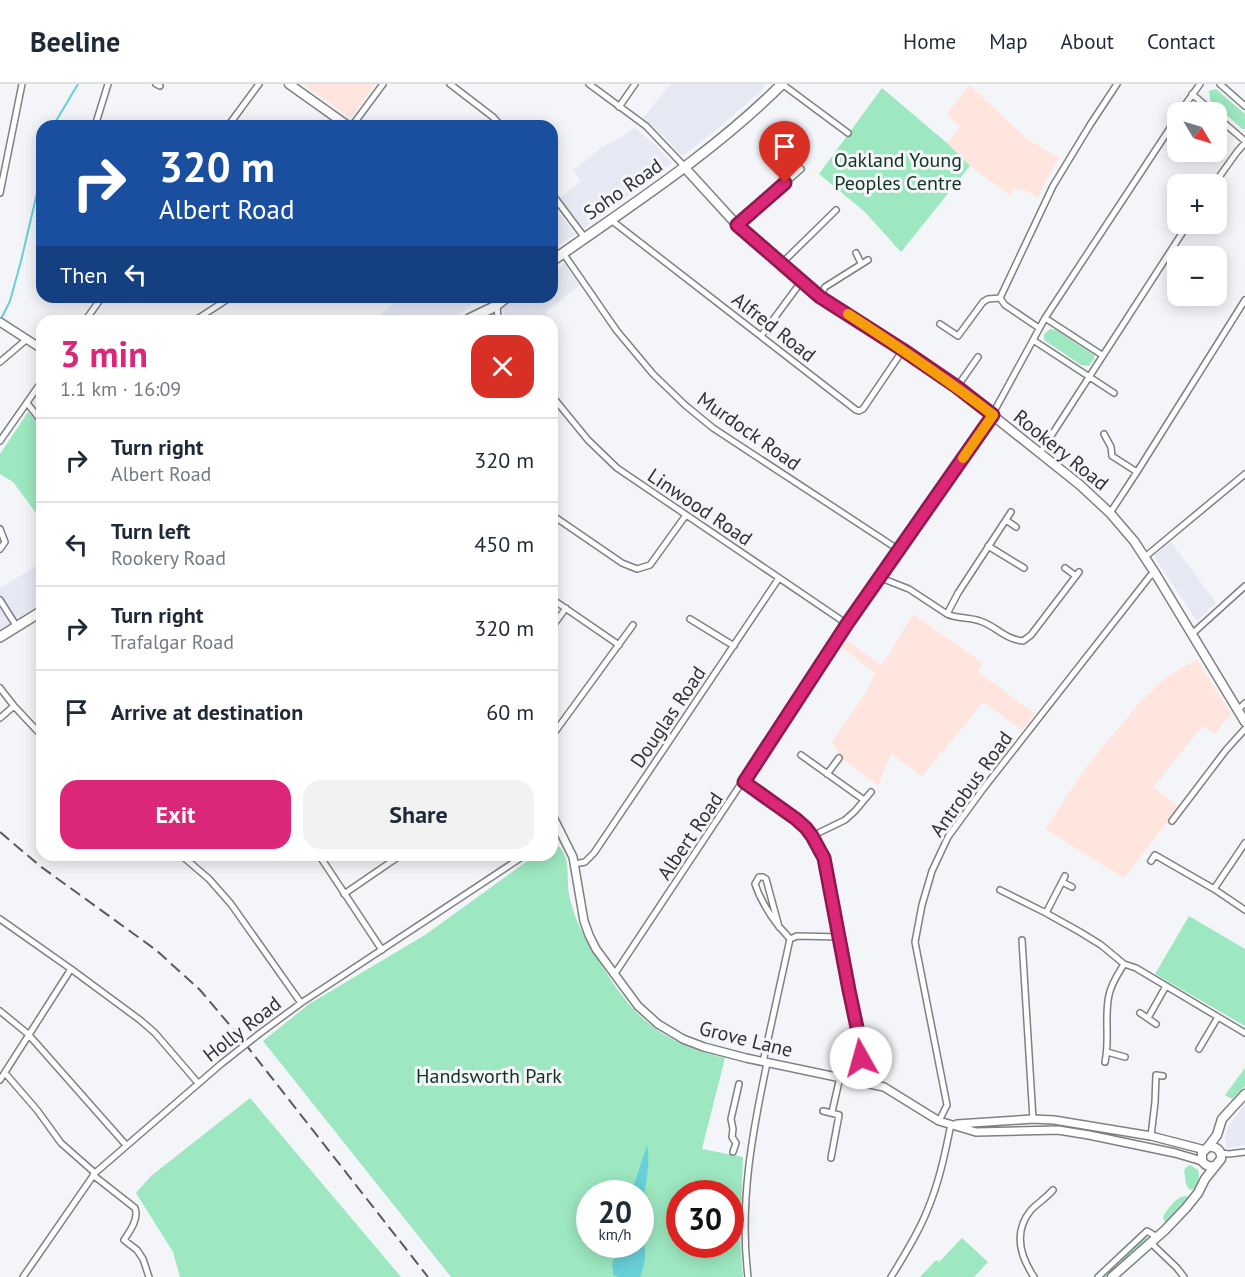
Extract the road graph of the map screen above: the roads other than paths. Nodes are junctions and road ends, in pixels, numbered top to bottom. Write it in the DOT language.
graph roads {
  1 [pos="22,84"];
  2 [pos="108,84"];
  3 [pos="259,84"];
  4 [pos="289,84"];
  5 [pos="382,84"];
  6 [pos="450,84"];
  7 [pos="589,84"];
  8 [pos="635,84"];
  9 [pos="782,84"];
  10 [pos="1117,84"];
  11 [pos="1200,84"];
  12 [pos="1220,84"];
  13 [pos="1192,94"];
  14 [pos="1187,102"];
  15 [pos="1201,102"];
  16 [pos="1245,106"];
  17 [pos="619,107"];
  18 [pos="97,120"];
  19 [pos="232,120"];
  20 [pos="341,120"];
  21 [pos="355,120"];
  22 [pos="495,120"];
  23 [pos="1227,126"];
  24 [pos="1167,132"];
  25 [pos="848,133"];
  26 [pos="1245,142"];
  27 [pos="685,168"];
  28 [pos="801,169"];
  29 [pos="1221,174"];
  30 [pos="0,193"];
  31 [pos="558,202"];
  32 [pos="836,210"];
  33 [pos="611,219"];
  34 [pos="737,225"];
  35 [pos="1181,234"];
  36 [pos="585,238"];
  37 [pos="856,253"];
  38 [pos="563,254"];
  39 [pos="558,257"];
  40 [pos="868,260"];
  41 [pos="861,263"];
  42 [pos="781,264"];
  43 [pos="801,282"];
  44 [pos="820,297"];
  45 [pos="1000,298"];
  46 [pos="1245,300"];
  47 [pos="223,303"];
  48 [pos="494,303"];
  49 [pos="207,315"];
  50 [pos="476,315"];
  51 [pos="1046,318"];
  52 [pos="0,322"];
  53 [pos="940,324"];
  54 [pos="1040,328"];
  55 [pos="761,336"];
  56 [pos="27,339"];
  57 [pos="1033,340"];
  58 [pos="36,345"];
  59 [pos="903,350"];
  60 [pos="1102,355"];
  61 [pos="978,357"];
  62 [pos="0,362"];
  63 [pos="1089,375"];
  64 [pos="957,387"];
  65 [pos="36,390"];
  66 [pos="1114,393"];
  67 [pos="27,403"];
  68 [pos="558,403"];
  69 [pos="36,414"];
  70 [pos="993,415"];
  71 [pos="1104,434"];
  72 [pos="0,441"];
  73 [pos="1040,453"];
  74 [pos="1137,472"];
  75 [pos="1245,474"];
  76 [pos="1011,512"];
  77 [pos="1110,513"];
  78 [pos="686,515"];
  79 [pos="558,519"];
  80 [pos="1006,520"];
  81 [pos="1016,527"];
  82 [pos="0,529"];
  83 [pos="988,546"];
  84 [pos="0,549"];
  85 [pos="899,550"];
  86 [pos="1144,557"];
  87 [pos="1024,568"];
  88 [pos="1065,568"];
  89 [pos="1155,573"];
  90 [pos="779,578"];
  91 [pos="880,578"];
  92 [pos="1245,586"];
  93 [pos="0,600"];
  94 [pos="558,603"];
  95 [pos="566,608"];
  96 [pos="947,614"];
  97 [pos="36,615"];
  98 [pos="558,619"];
  99 [pos="690,619"];
  100 [pos="847,624"];
  101 [pos="633,625"];
  102 [pos="17,627"];
  103 [pos="1192,634"];
  104 [pos="0,637"];
  105 [pos="619,645"];
  106 [pos="734,646"];
  107 [pos="0,688"];
  108 [pos="1245,703"];
  109 [pos="14,706"];
  110 [pos="1238,710"];
  111 [pos="0,718"];
  112 [pos="1245,722"];
  113 [pos="558,728"];
  114 [pos="1245,729"];
  115 [pos="36,730"];
  116 [pos="801,754"];
  117 [pos="839,758"];
  118 [pos="827,774"];
  119 [pos="744,782"];
  120 [pos="870,792"];
  121 [pos="864,800"];
  122 [pos="1172,821"];
  123 [pos="558,826"];
  124 [pos="561,831"];
  125 [pos="558,833"];
  126 [pos="812,836"];
  127 [pos="1245,843"];
  128 [pos="188,861"];
  129 [pos="323,861"];
  130 [pos="392,861"];
  131 [pos="516,861"];
  132 [pos="1151,861"];
  133 [pos="574,864"];
  134 [pos="1065,876"];
  135 [pos="1062,882"];
  136 [pos="1072,887"];
  137 [pos="1214,889"];
  138 [pos="1000,890"];
  139 [pos="344,894"];
  140 [pos="1245,910"];
  141 [pos="1046,913"];
  142 [pos="0,920"];
  143 [pos="779,927"];
  144 [pos="840,937"];
  145 [pos="790,939"];
  146 [pos="1022,940"];
  147 [pos="382,950"];
  148 [pos="1124,964"];
  149 [pos="71,969"];
  150 [pos="614,975"];
  151 [pos="1166,986"];
  152 [pos="301,1002"];
  153 [pos="0,1011"];
  154 [pos="1140,1013"];
  155 [pos="1218,1017"];
  156 [pos="1148,1018"];
  157 [pos="1156,1024"];
  158 [pos="1245,1033"];
  159 [pos="28,1034"];
  160 [pos="1200,1049"];
  161 [pos="1107,1052"];
  162 [pos="1125,1057"];
  163 [pos="765,1062"];
  164 [pos="1105,1062"];
  165 [pos="5,1073"];
  166 [pos="1163,1076"];
  167 [pos="840,1077"];
  168 [pos="0,1080"];
  169 [pos="855,1081"];
  170 [pos="198,1083"];
  171 [pos="739,1084"];
  172 [pos="1245,1094"];
  173 [pos="1164,1101"];
  174 [pos="1155,1102"];
  175 [pos="823,1111"];
  176 [pos="832,1112"];
  177 [pos="1033,1119"];
  178 [pos="939,1121"];
  179 [pos="951,1124"];
  180 [pos="1216,1135"];
  181 [pos="1151,1136"];
  182 [pos="736,1143"];
  183 [pos="126,1145"];
  184 [pos="751,1145"];
  185 [pos="1207,1149"];
  186 [pos="733,1152"];
  187 [pos="1245,1152"];
  188 [pos="1223,1153"];
  189 [pos="831,1158"];
  190 [pos="1204,1163"];
  191 [pos="1217,1164"];
  192 [pos="94,1174"];
  193 [pos="1205,1179"];
  194 [pos="1053,1190"];
  195 [pos="1154,1240"];
  196 [pos="23,1277"];
  197 [pos="149,1277"];
  198 [pos="748,1277"];
  199 [pos="891,1277"];
  200 [pos="1034,1277"];
  201 [pos="1098,1277"];
  202 [pos="1112,1277"];
  203 [pos="1184,1277"];
  1 -- 30 [label="street"];
  2 -- 18 [label="street"];
  3 -- 19 [label="street"];
  4 -- 20 [label="main road"];
  5 -- 21 [label="street"];
  6 -- 22 [label="street"];
  7 -- 17 [label="street"];
  8 -- 17 [label="street"];
  9 -- 25 [label="street"];
  9 -- 27 [label="highway, Soho Road"];
  10 -- 45 [label="street"];
  11 -- 13 [label="street, Albert Road"];
  12 -- 16 [label="street"];
  13 -- 14 [label="street, Albert Road"];
  13 -- 15 [label="street"];
  17 -- 27 [label="street"];
  23 -- 26 [label="street"];
  24 -- 51 [label="street, Albert Road"];
  26 -- 29 [label="street"];
  27 -- 33 [label="highway, Soho Road"];
  27 -- 34 [label="main road, Rookery Road"];
  28 -- 34 [label="street"];
  31 -- 36 [label="street"];
  32 -- 42 [label="street"];
  33 -- 36 [label="highway, Soho Road"];
  33 -- 55 [label="street, Alfred Road"];
  34 -- 42 [label="main road, Rookery Road"];
  35 -- 60 [label="street"];
  36 -- 38 [label="highway, Soho Road"];
  37 -- 41 [label="street"];
  38 -- 39 [label="highway, Soho Road"];
  38 -- 85 [label="street, Murdock Road"];
  40 -- 41 [label="street"];
  41 -- 44 [label="street"];
  42 -- 43 [label="main road, Rookery Road"];
  43 -- 44 [label="main road, Rookery Road"];
  43 -- 55 [label="street"];
  44 -- 59 [label="main road, Rookery Road"];
  45 -- 53 [label="street"];
  45 -- 54 [label="street"];
  46 -- 74 [label="street"];
  47 -- 49 [label="street"];
  48 -- 50 [label="highway"];
  51 -- 54 [label="street, Albert Road"];
  51 -- 60 [label="street"];
  52 -- 56 [label="street"];
  54 -- 57 [label="street, Albert Road"];
  55 -- 59 [label="street, Alfred Road"];
  56 -- 58 [label="street"];
  56 -- 62 [label="street"];
  57 -- 63 [label="street"];
  57 -- 70 [label="street, Albert Road"];
  59 -- 64 [label="main road, Rookery Road"];
  60 -- 63 [label="street"];
  61 -- 64 [label="street"];
  63 -- 66 [label="street"];
  63 -- 73 [label="street"];
  64 -- 70 [label="main road, Rookery Road"];
  65 -- 67 [label="street"];
  67 -- 69 [label="street"];
  67 -- 72 [label="street"];
  68 -- 78 [label="street, Linwood Road"];
  70 -- 73 [label="main road, Rookery Road"];
  70 -- 85 [label="street, Albert Road"];
  71 -- 74 [label="street"];
  73 -- 77 [label="main road, Rookery Road"];
  74 -- 77 [label="street"];
  75 -- 86 [label="street"];
  76 -- 80 [label="street"];
  77 -- 86 [label="main road, Rookery Road"];
  78 -- 79 [label="street"];
  78 -- 90 [label="street, Linwood Road"];
  80 -- 81 [label="street"];
  80 -- 83 [label="street"];
  82 -- 84 [label="street"];
  83 -- 87 [label="street"];
  83 -- 96 [label="street"];
  85 -- 91 [label="street, Albert Road"];
  86 -- 89 [label="main road, Rookery Road"];
  88 -- 96 [label="street"];
  89 -- 103 [label="main road, Rookery Road"];
  89 -- 178 [label="street, Antrobus Road"];
  90 -- 100 [label="street, Linwood Road"];
  90 -- 106 [label="street, Douglas Road"];
  91 -- 96 [label="street"];
  91 -- 100 [label="street, Albert Road"];
  92 -- 103 [label="street"];
  93 -- 102 [label="street"];
  94 -- 95 [label="street"];
  95 -- 98 [label="street"];
  95 -- 105 [label="street"];
  97 -- 102 [label="highway"];
  99 -- 106 [label="street"];
  100 -- 119 [label="street, Albert Road"];
  101 -- 105 [label="street"];
  102 -- 104 [label="highway"];
  103 -- 110 [label="main road, Rookery Road"];
  105 -- 113 [label="street"];
  106 -- 133 [label="street, Douglas Road"];
  107 -- 109 [label="street"];
  108 -- 110 [label="street"];
  109 -- 111 [label="street"];
  109 -- 115 [label="street"];
  110 -- 112 [label="main road, Rookery Road"];
  114 -- 122 [label="street"];
  116 -- 118 [label="street"];
  117 -- 118 [label="street"];
  118 -- 121 [label="street"];
  119 -- 126 [label="street"];
  119 -- 150 [label="street, Albert Road"];
  120 -- 121 [label="street"];
  121 -- 126 [label="street"];
  123 -- 124 [label="street, Grove Lane"];
  124 -- 125 [label="street"];
  124 -- 133 [label="street, Grove Lane"];
  126 -- 144 [label="street"];
  127 -- 137 [label="street"];
  128 -- 152 [label="street"];
  129 -- 139 [label="street"];
  130 -- 139 [label="street"];
  131 -- 147 [label="street, Holly Road"];
  132 -- 137 [label="street"];
  133 -- 150 [label="street, Grove Lane"];
  134 -- 135 [label="street"];
  135 -- 136 [label="street"];
  135 -- 141 [label="street"];
  137 -- 140 [label="street"];
  138 -- 141 [label="street"];
  139 -- 147 [label="street"];
  141 -- 148 [label="street"];
  142 -- 149 [label="street"];
  143 -- 143 [label="street"];
  143 -- 145 [label="street"];
  144 -- 145 [label="street"];
  144 -- 169 [label="street"];
  145 -- 163 [label="street"];
  146 -- 177 [label="street"];
  147 -- 152 [label="street, Holly Road"];
  148 -- 151 [label="street"];
  148 -- 161 [label="street"];
  149 -- 159 [label="street"];
  149 -- 170 [label="street"];
  150 -- 163 [label="street, Grove Lane"];
  151 -- 155 [label="street"];
  151 -- 156 [label="street"];
  152 -- 170 [label="street, Holly Road, bridge"];
  153 -- 159 [label="street"];
  154 -- 156 [label="street"];
  155 -- 158 [label="street"];
  155 -- 160 [label="street"];
  156 -- 157 [label="street"];
  159 -- 165 [label="street"];
  159 -- 183 [label="street"];
  161 -- 162 [label="street"];
  161 -- 164 [label="street"];
  163 -- 167 [label="street, Grove Lane"];
  163 -- 184 [label="street"];
  165 -- 168 [label="street"];
  165 -- 192 [label="street"];
  166 -- 174 [label="street"];
  167 -- 169 [label="street, Grove Lane"];
  167 -- 176 [label="street"];
  169 -- 178 [label="street, Grove Lane"];
  170 -- 183 [label="street, Holly Road"];
  171 -- 182 [label="street"];
  172 -- 180 [label="main road"];
  173 -- 174 [label="street"];
  174 -- 181 [label="street"];
  175 -- 176 [label="street"];
  176 -- 189 [label="street"];
  177 -- 179 [label="street, Grove Lane"];
  177 -- 181 [label="street, Grove Lane"];
  178 -- 179 [label="street, Grove Lane"];
  179 -- 190 [label="street, Grove Lane"];
  179 -- 199 [label="street"];
  180 -- 185 [label="main road"];
  180 -- 188 [label="main road"];
  181 -- 185 [label="street, Grove Lane"];
  182 -- 184 [label="street"];
  182 -- 186 [label="street"];
  183 -- 192 [label="street, Holly Road"];
  184 -- 198 [label="street"];
  185 -- 188 [label="main road"];
  185 -- 190 [label="main road"];
  187 -- 188 [label="street"];
  188 -- 191 [label="main road"];
  190 -- 191 [label="main road"];
  190 -- 193 [label="main road"];
  191 -- 193 [label="main road"];
  192 -- 196 [label="street, Holly Road"];
  192 -- 197 [label="street"];
  193 -- 195 [label="main road"];
  194 -- 200 [label="street"];
  195 -- 201 [label="street"];
  195 -- 202 [label="main road"];
  195 -- 203 [label="street"];
}
